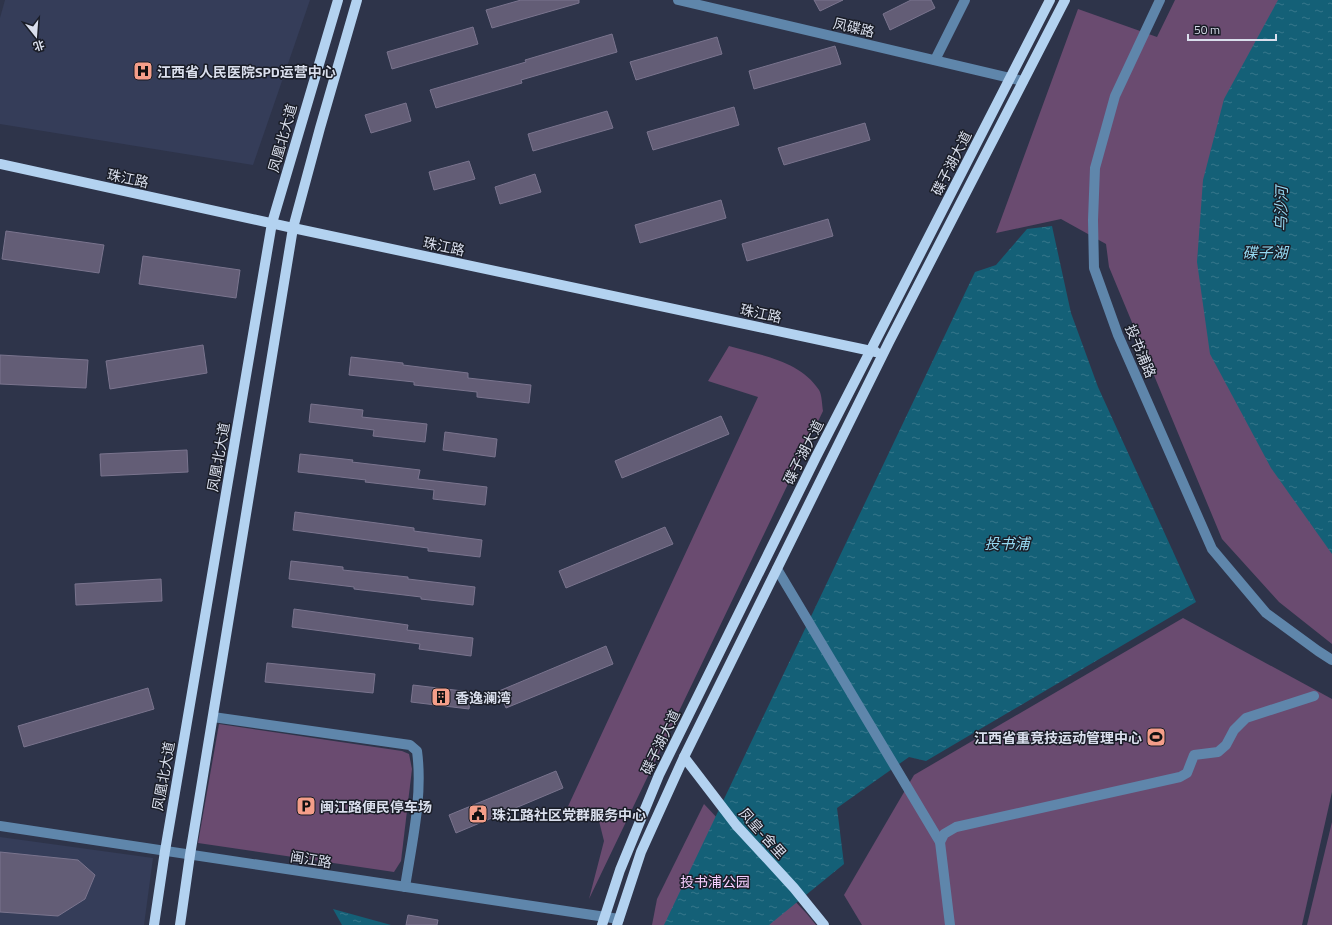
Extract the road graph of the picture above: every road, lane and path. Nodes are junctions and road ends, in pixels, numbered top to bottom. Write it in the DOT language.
graph roads {
  1 [pos="338,0"];
  2 [pos="357,0"];
  3 [pos="678,0"];
  4 [pos="965,0"];
  5 [pos="1050,0"];
  6 [pos="1065,0"];
  7 [pos="1160,0"];
  8 [pos="935,60"];
  9 [pos="1010,77"];
  10 [pos="1023,81"];
  11 [pos="0,164"];
  12 [pos="272,223"];
  13 [pos="293,228"];
  14 [pos="870,351"];
  15 [pos="883,354"];
  16 [pos="777,569"];
  17 [pos="1332,660"];
  18 [pos="1314,696"];
  19 [pos="213,718"];
  20 [pos="684,757"];
  21 [pos="0,826"];
  22 [pos="940,842"];
  23 [pos="165,851"];
  24 [pos="190,855"];
  25 [pos="405,887"];
  26 [pos="603,921"];
  27 [pos="618,922"];
  28 [pos="154,925"];
  29 [pos="180,925"];
  30 [pos="824,925"];
  31 [pos="950,925"];
  1 -- 12 [label="main road, 凤凰北大道"];
  2 -- 13 [label="main road"];
  3 -- 8 [label="street, 凤碟路"];
  4 -- 8 [label="street"];
  5 -- 9 [label="main road, 碟子湖大道"];
  6 -- 10 [label="main road, 碟子湖大道"];
  7 -- 17 [label="street, 投书浦路"];
  8 -- 9 [label="street, 凤碟路"];
  9 -- 10 [label="street, 凤碟路"];
  9 -- 14 [label="main road, 碟子湖大道"];
  10 -- 15 [label="main road, 碟子湖大道"];
  11 -- 12 [label="main road, 珠江路"];
  12 -- 13 [label="main road, 珠江路"];
  12 -- 23 [label="main road, 凤凰北大道"];
  13 -- 14 [label="main road, 珠江路"];
  13 -- 19 [label="main road"];
  14 -- 15 [label="main road, 珠江路"];
  14 -- 26 [label="main road, 碟子湖大道"];
  15 -- 16 [label="main road, 碟子湖大道"];
  16 -- 20 [label="main road, 碟子湖大道"];
  16 -- 22 [label="street"];
  18 -- 22 [label="street"];
  19 -- 24 [label="main road"];
  19 -- 25 [label="street"];
  20 -- 27 [label="main road, 碟子湖大道"];
  20 -- 30 [label="main road, 凤皇-舍里"];
  21 -- 23 [label="street, 闽江路"];
  22 -- 31 [label="street"];
  23 -- 24 [label="street, 闽江路"];
  23 -- 28 [label="main road, 凤凰北大道"];
  24 -- 25 [label="street, 闽江路"];
  24 -- 29 [label="main road"];
  25 -- 26 [label="street, 闽江路"];
  26 -- 27 [label="street, 闽江路"];
}
